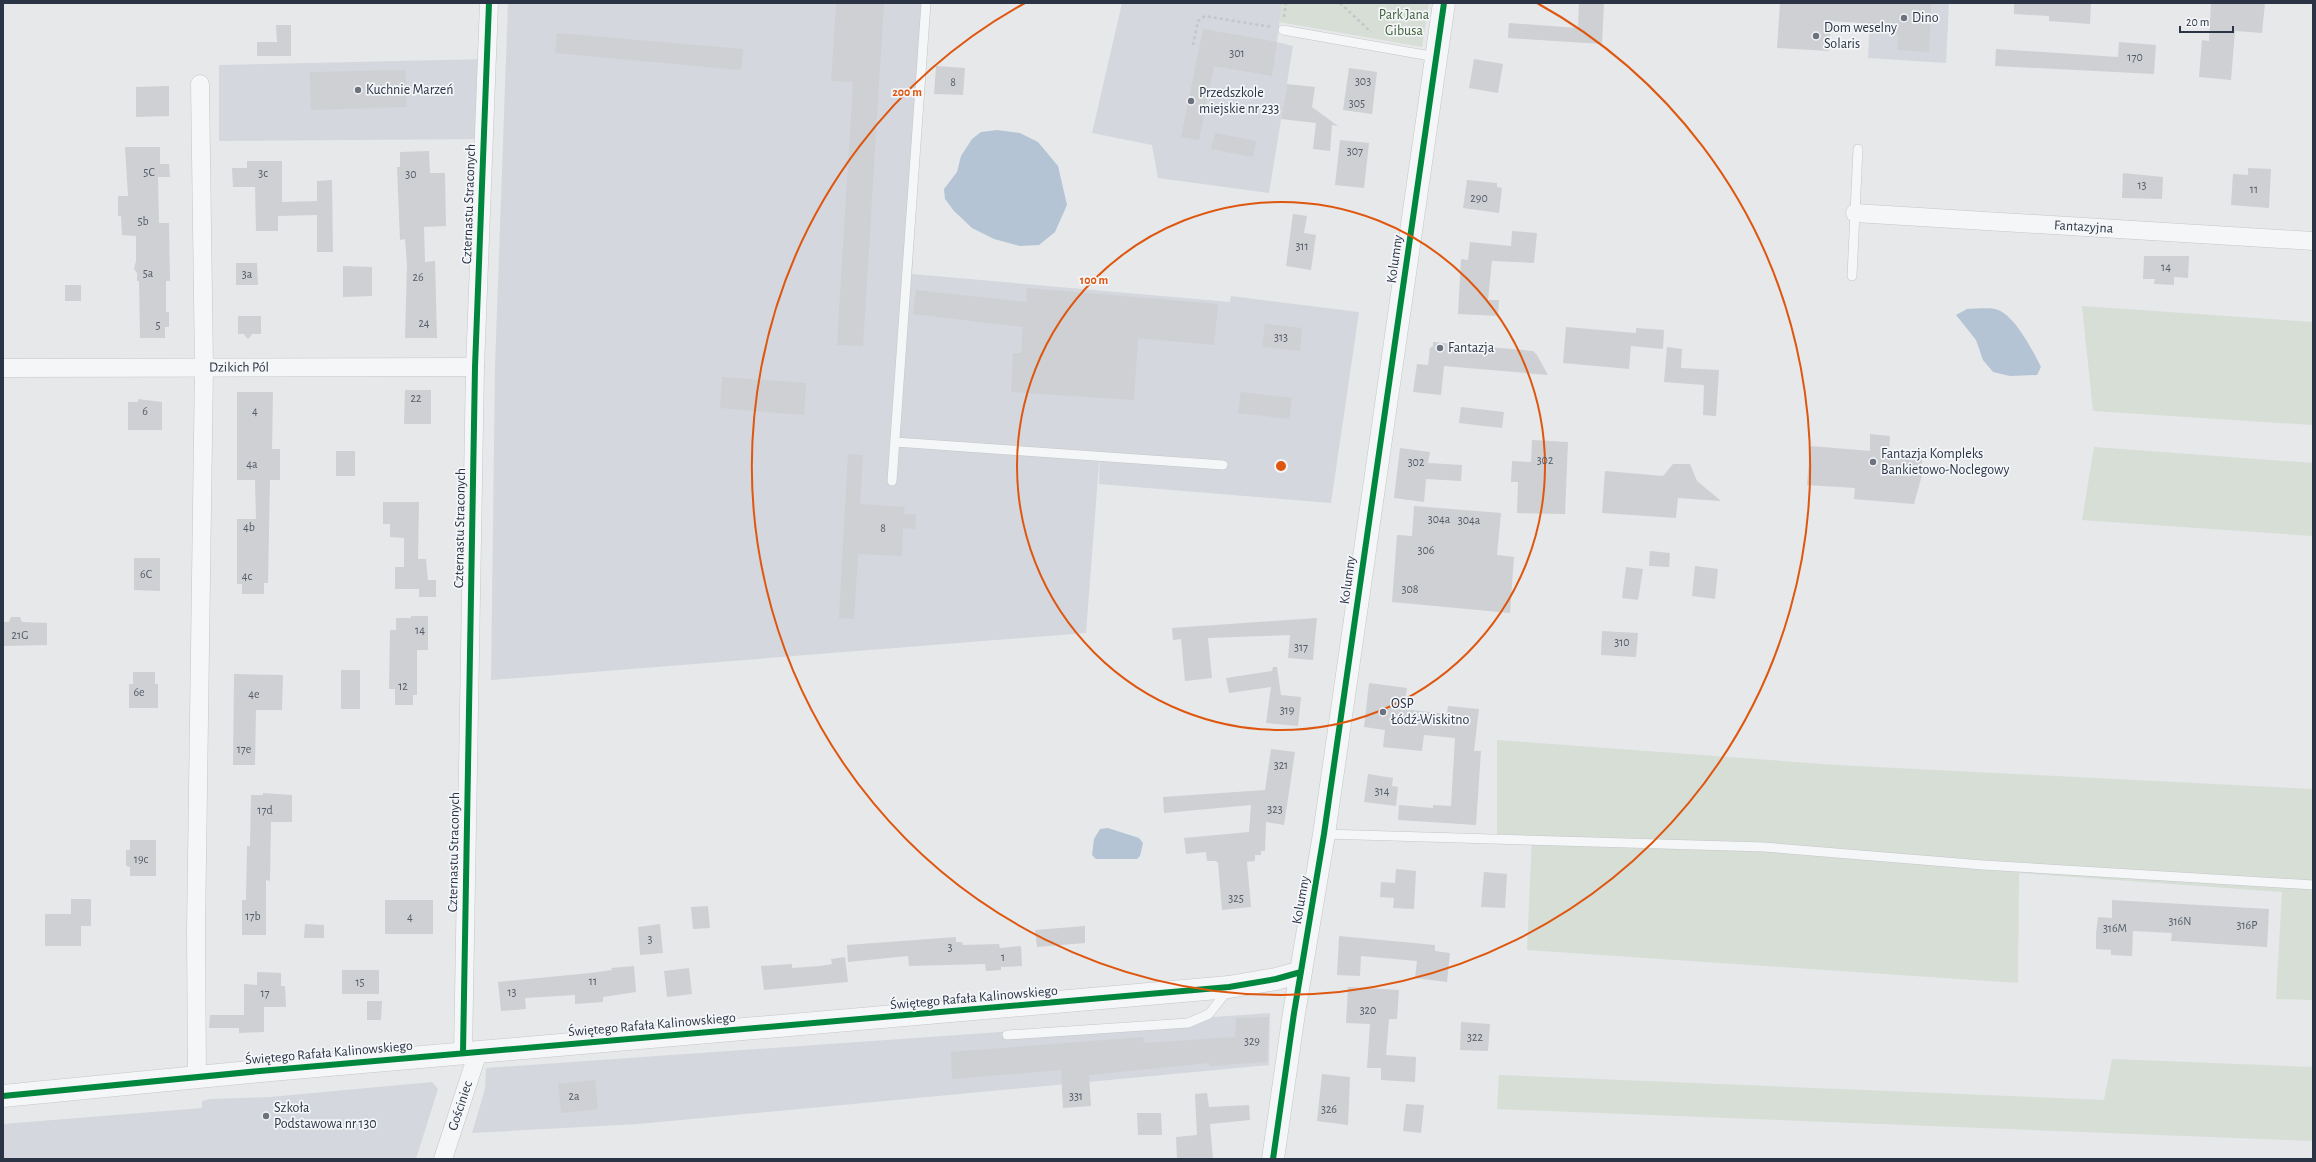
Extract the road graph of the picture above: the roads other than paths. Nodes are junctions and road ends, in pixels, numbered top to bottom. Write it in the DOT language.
graph roads {
  1 [pos="489,3"];
  2 [pos="926,3"];
  3 [pos="1444,3"];
  4 [pos="1283,30"];
  5 [pos="1436,57"];
  6 [pos="200,84"];
  7 [pos="1858,149"];
  8 [pos="1855,213"];
  9 [pos="2313,241"];
  10 [pos="1852,276"];
  11 [pos="204,367"];
  12 [pos="474,367"];
  13 [pos="3,368"];
  14 [pos="895,442"];
  15 [pos="1223,465"];
  16 [pos="892,481"];
  17 [pos="1324,834"];
  18 [pos="2313,885"];
  19 [pos="1301,972"];
  20 [pos="1230,987"];
  21 [pos="1007,1035"];
  22 [pos="470,1053"];
  23 [pos="197,1078"];
  24 [pos="3,1096"];
  25 [pos="443,1159"];
  26 [pos="1273,1159"];
  1 -- 12 [label="street, Czternastu Straconych"];
  2 -- 14 [label="lane"];
  3 -- 5 [label="street, Kolumny"];
  4 -- 5 [label="lane"];
  5 -- 17 [label="street, Kolumny"];
  6 -- 11 [label="street"];
  7 -- 8 [label="lane"];
  8 -- 9 [label="street, Fantazyjna"];
  8 -- 10 [label="lane"];
  11 -- 12 [label="street, Dzikich Pól"];
  11 -- 13 [label="street, Dzikich Pól"];
  11 -- 23 [label="street"];
  12 -- 22 [label="street, Czternastu Straconych"];
  14 -- 15 [label="lane"];
  14 -- 16 [label="lane"];
  17 -- 18 [label="lane"];
  17 -- 19 [label="street, Kolumny"];
  19 -- 20 [label="street, Świętego Rafała Kalinowskiego"];
  19 -- 26 [label="street, Kolumny"];
  20 -- 21 [label="lane"];
  20 -- 22 [label="street, Świętego Rafała Kalinowskiego"];
  22 -- 23 [label="street, Świętego Rafała Kalinowskiego"];
  22 -- 25 [label="street, Gościniec"];
  23 -- 24 [label="street, Świętego Rafała Kalinowskiego"];
}
